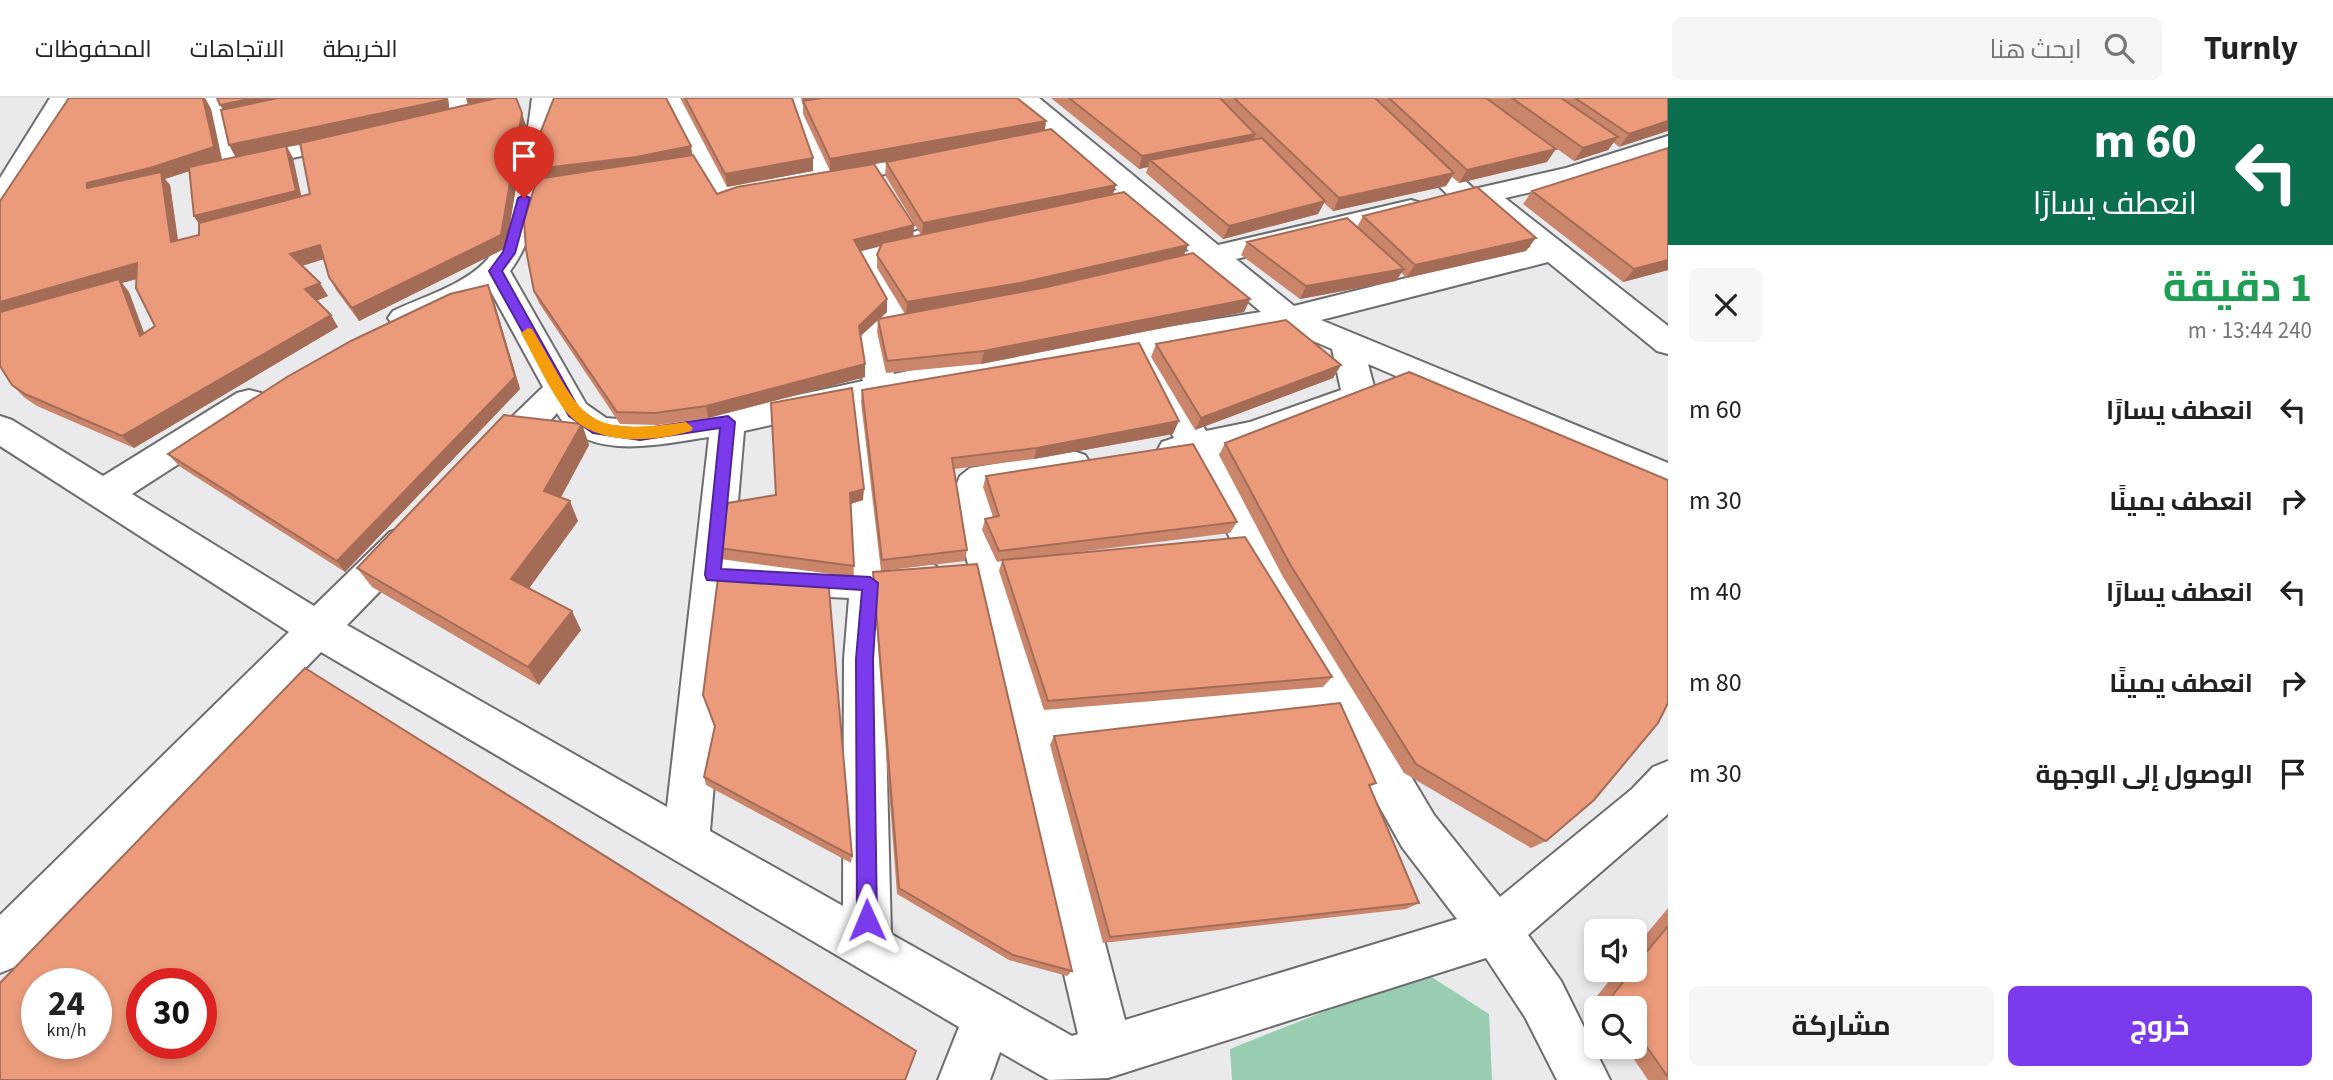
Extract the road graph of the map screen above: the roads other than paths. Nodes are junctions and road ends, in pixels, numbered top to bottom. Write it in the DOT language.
graph roads {
  1 [pos="62,98"];
  2 [pos="210,98"];
  3 [pos="669,98"];
  4 [pos="793,98"];
  5 [pos="1024,98"];
  6 [pos="1363,98"];
  7 [pos="532,99"];
  8 [pos="466,107"];
  9 [pos="431,120"];
  10 [pos="377,132"];
  11 [pos="1064,132"];
  12 [pos="1668,144"];
  13 [pos="984,148"];
  14 [pos="1544,151"];
  15 [pos="957,153"];
  16 [pos="1574,174"];
  17 [pos="824,177"];
  18 [pos="1139,194"];
  19 [pos="1474,195"];
  20 [pos="0,201"];
  21 [pos="1048,212"];
  22 [pos="958,231"];
  23 [pos="1553,251"];
  24 [pos="1215,257"];
  25 [pos="495,271"];
  26 [pos="1120,276"];
  27 [pos="961,307"];
  28 [pos="898,318"];
  29 [pos="1288,318"];
  30 [pos="373,334"];
  31 [pos="1138,342"];
  32 [pos="1346,342"];
  33 [pos="1668,343"];
  34 [pos="276,386"];
  35 [pos="561,390"];
  36 [pos="872,391"];
  37 [pos="728,422"];
  38 [pos="0,429"];
  39 [pos="1198,448"];
  40 [pos="1668,478"];
  41 [pos="464,485"];
  42 [pos="103,494"];
  43 [pos="434,513"];
  44 [pos="1252,541"];
  45 [pos="1211,545"];
  46 [pos="1007,567"];
  47 [pos="713,575"];
  48 [pos="870,583"];
  49 [pos="316,628"];
  50 [pos="1342,696"];
  51 [pos="1028,728"];
  52 [pos="1661,803"];
  53 [pos="686,842"];
  54 [pos="1496,931"];
  55 [pos="867,946"];
  56 [pos="0,949"];
  57 [pos="988,1016"];
  58 [pos="1093,1065"];
  59 [pos="964,1080"];
  60 [pos="1584,1080"];
  1 -- 20 [label="street"];
  2 -- 10 [label="street"];
  3 -- 17 [label="street"];
  4 -- 17 [label="street"];
  5 -- 11 [label="street"];
  6 -- 19 [label="street"];
  7 -- 25 [label="street"];
  8 -- 9 [label="street"];
  11 -- 13 [label="street"];
  11 -- 18 [label="street"];
  12 -- 16 [label="street"];
  14 -- 16 [label="street"];
  15 -- 17 [label="street"];
  16 -- 19 [label="street"];
  18 -- 21 [label="street"];
  18 -- 24 [label="street"];
  19 -- 23 [label="street"];
  19 -- 24 [label="street"];
  22 -- 28 [label="street"];
  23 -- 29 [label="street"];
  23 -- 33 [label="street"];
  24 -- 26 [label="street"];
  24 -- 29 [label="street"];
  25 -- 30 [label="street"];
  25 -- 35 [label="street"];
  27 -- 28 [label="street"];
  28 -- 36 [label="street"];
  29 -- 31 [label="street"];
  29 -- 32 [label="street"];
  31 -- 36 [label="street"];
  31 -- 39 [label="street"];
  32 -- 39 [label="street"];
  32 -- 40 [label="street"];
  34 -- 42 [label="street"];
  35 -- 37 [label="street"];
  35 -- 41 [label="street"];
  36 -- 37 [label="street"];
  36 -- 48 [label="street"];
  37 -- 47 [label="street"];
  38 -- 42 [label="street"];
  39 -- 44 [label="street"];
  39 -- 46 [label="street"];
  42 -- 49 [label="street"];
  43 -- 49 [label="street"];
  44 -- 45 [label="street"];
  44 -- 50 [label="street"];
  46 -- 48 [label="street"];
  46 -- 51 [label="street"];
  47 -- 48 [label="street"];
  47 -- 53 [label="street"];
  48 -- 55 [label="street"];
  49 -- 53 [label="street"];
  49 -- 56 [label="street"];
  50 -- 51 [label="street"];
  50 -- 54 [label="street"];
  51 -- 58 [label="street"];
  52 -- 54 [label="street"];
  53 -- 55 [label="street"];
  54 -- 58 [label="street"];
  54 -- 60 [label="street"];
  55 -- 57 [label="street"];
  57 -- 58 [label="street"];
  57 -- 59 [label="street"];
}
